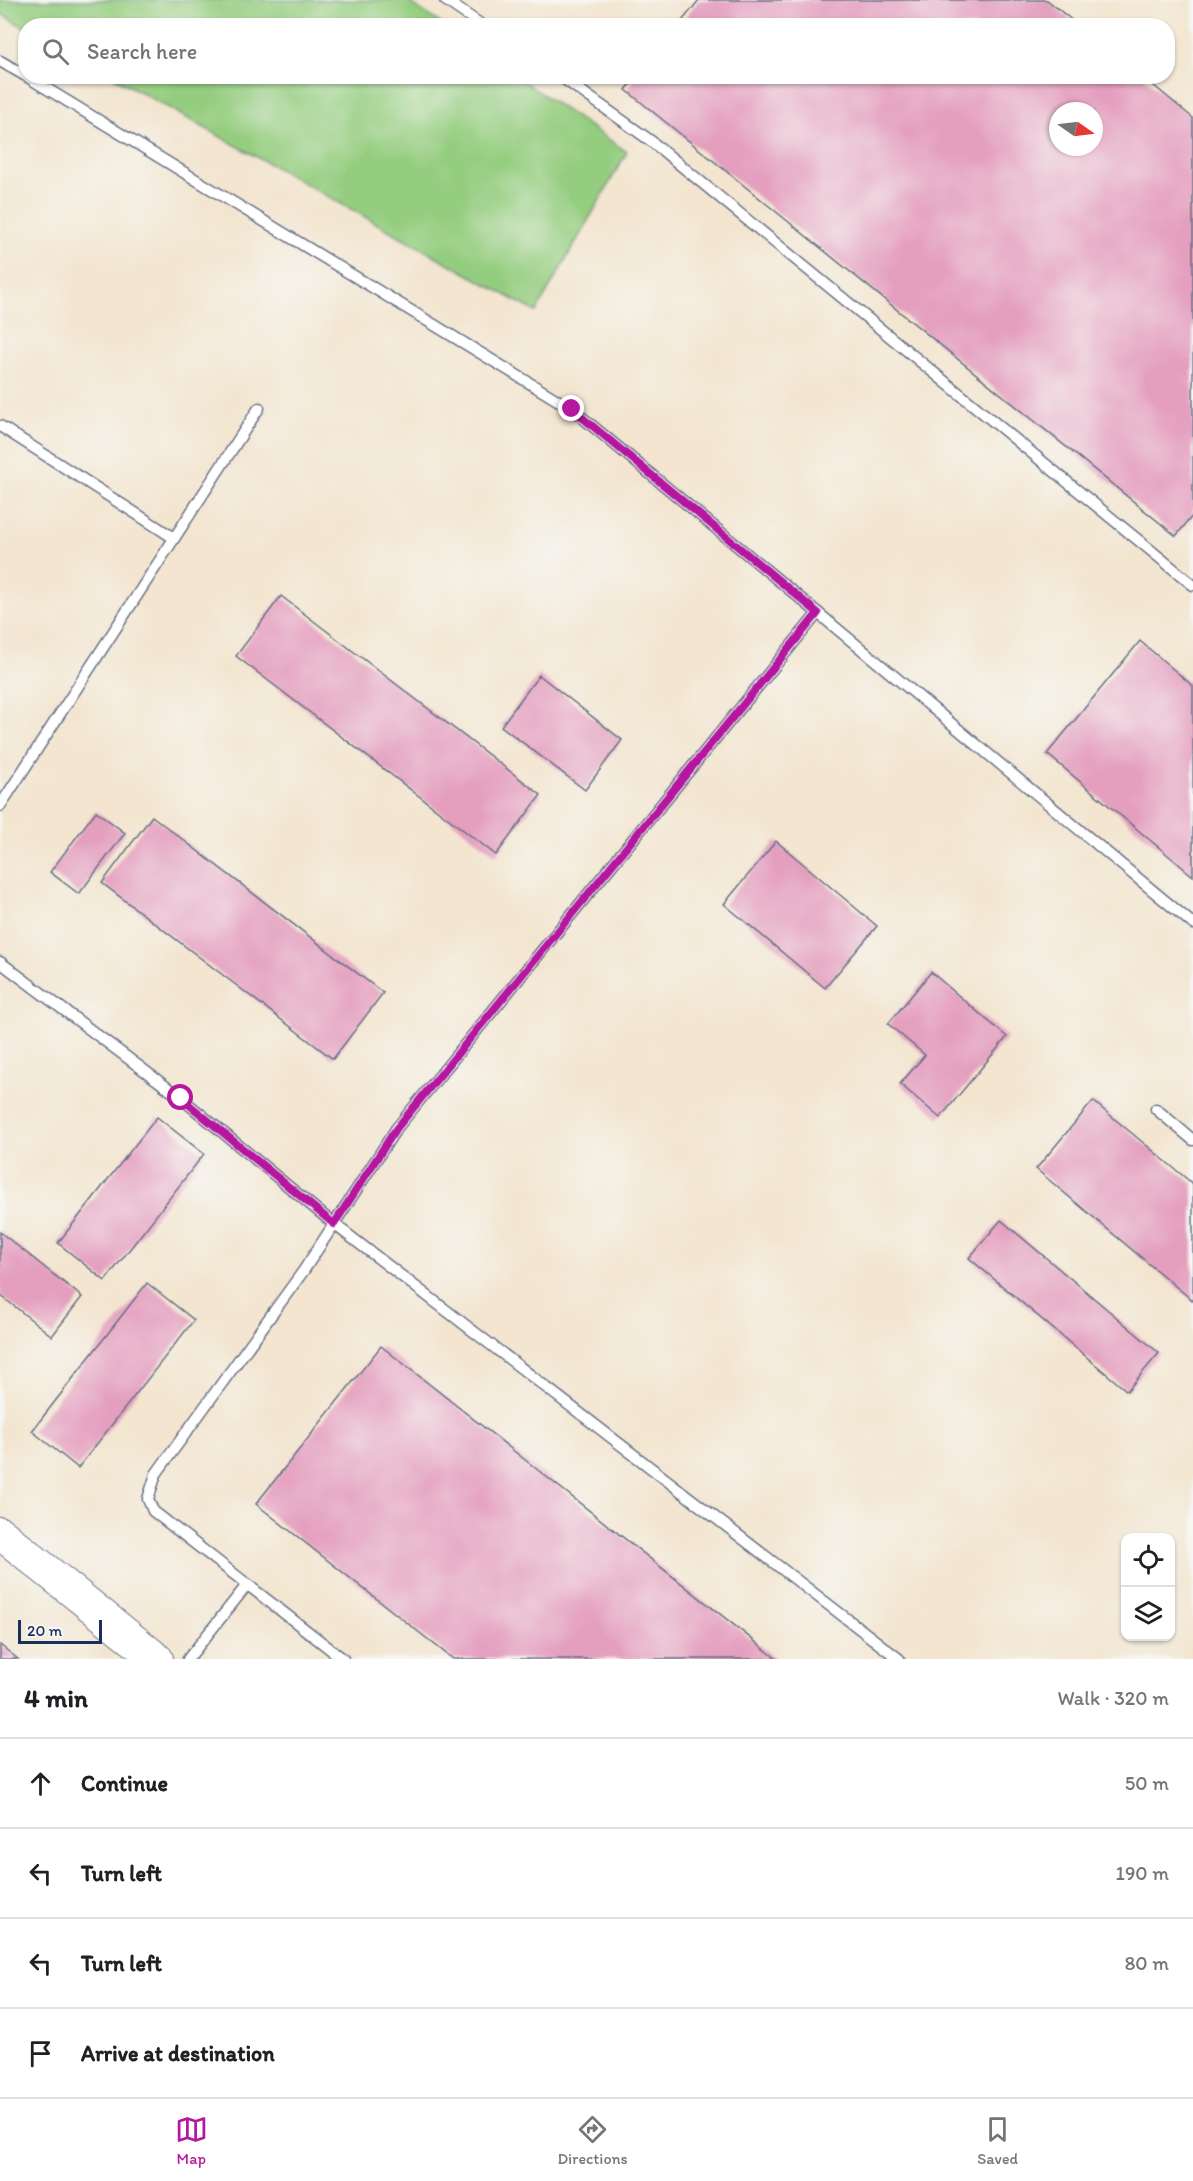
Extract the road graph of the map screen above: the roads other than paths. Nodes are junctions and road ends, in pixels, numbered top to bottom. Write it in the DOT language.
graph roads {
  1 [pos="445,0"];
  2 [pos="471,18"];
  3 [pos="0,60"];
  4 [pos="18,71"];
  5 [pos="39,84"];
  6 [pos="571,84"];
  7 [pos="259,408"];
  8 [pos="0,426"];
  9 [pos="174,538"];
  10 [pos="1193,585"];
  11 [pos="818,613"];
  12 [pos="0,806"];
  13 [pos="1193,924"];
  14 [pos="0,962"];
  15 [pos="1156,1109"];
  16 [pos="1193,1140"];
  17 [pos="334,1224"];
  18 [pos="0,1533"];
  19 [pos="247,1585"];
  20 [pos="157,1659"];
  21 [pos="188,1659"];
  22 [pos="343,1659"];
  23 [pos="899,1659"];
  1 -- 2 [label="lane"];
  3 -- 4 [label="lane"];
  5 -- 11 [label="lane"];
  6 -- 10 [label="lane"];
  7 -- 9 [label="lane"];
  8 -- 9 [label="lane"];
  9 -- 12 [label="lane"];
  11 -- 13 [label="lane"];
  11 -- 17 [label="lane"];
  14 -- 17 [label="lane"];
  15 -- 16 [label="lane"];
  17 -- 19 [label="lane"];
  17 -- 23 [label="lane"];
  18 -- 20 [label="street"];
  19 -- 21 [label="lane"];
  19 -- 22 [label="lane"];
}
